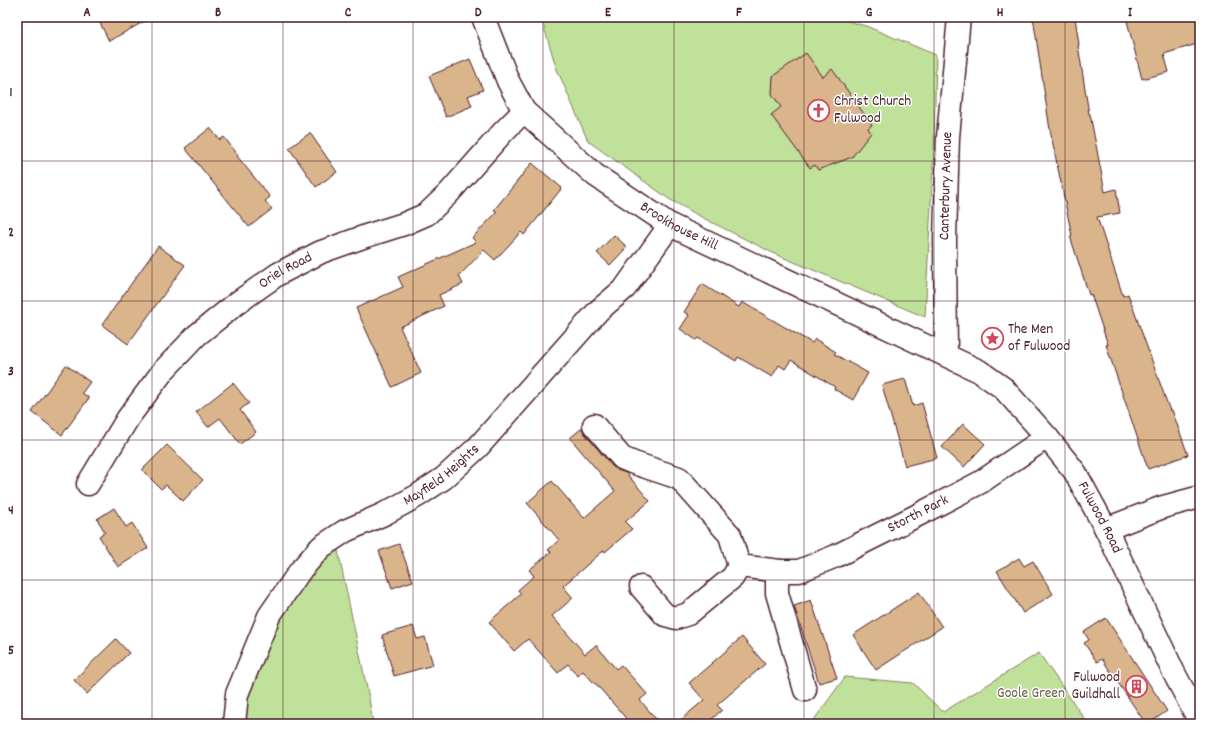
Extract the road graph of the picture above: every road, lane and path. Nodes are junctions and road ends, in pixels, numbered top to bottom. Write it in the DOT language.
graph roads {
  1 [pos="483,17"];
  2 [pos="959,17"];
  3 [pos="524,110"];
  4 [pos="670,224"];
  5 [pos="946,355"];
  6 [pos="594,425"];
  7 [pos="1047,437"];
  8 [pos="88,484"];
  9 [pos="1200,497"];
  10 [pos="1106,529"];
  11 [pos="739,566"];
  12 [pos="780,571"];
  13 [pos="641,587"];
  14 [pos="805,690"];
  15 [pos="1200,722"];
  16 [pos="234,724"];
  1 -- 3 [label="street, Brookhouse Hill"];
  2 -- 5 [label="street, Canterbury Avenue"];
  3 -- 4 [label="street, Brookhouse Hill"];
  3 -- 8 [label="street, Oriel Road"];
  4 -- 5 [label="street, Brookhouse Hill"];
  4 -- 16 [label="street, Mayfield Heights"];
  5 -- 7 [label="street, Fulwood Road"];
  6 -- 11 [label="street"];
  7 -- 10 [label="street, Fulwood Road"];
  7 -- 12 [label="street, Storth Park"];
  9 -- 10 [label="street"];
  10 -- 15 [label="street, Fulwood Road"];
  11 -- 12 [label="street, Storth Park"];
  11 -- 13 [label="street"];
  12 -- 14 [label="street"];
}
